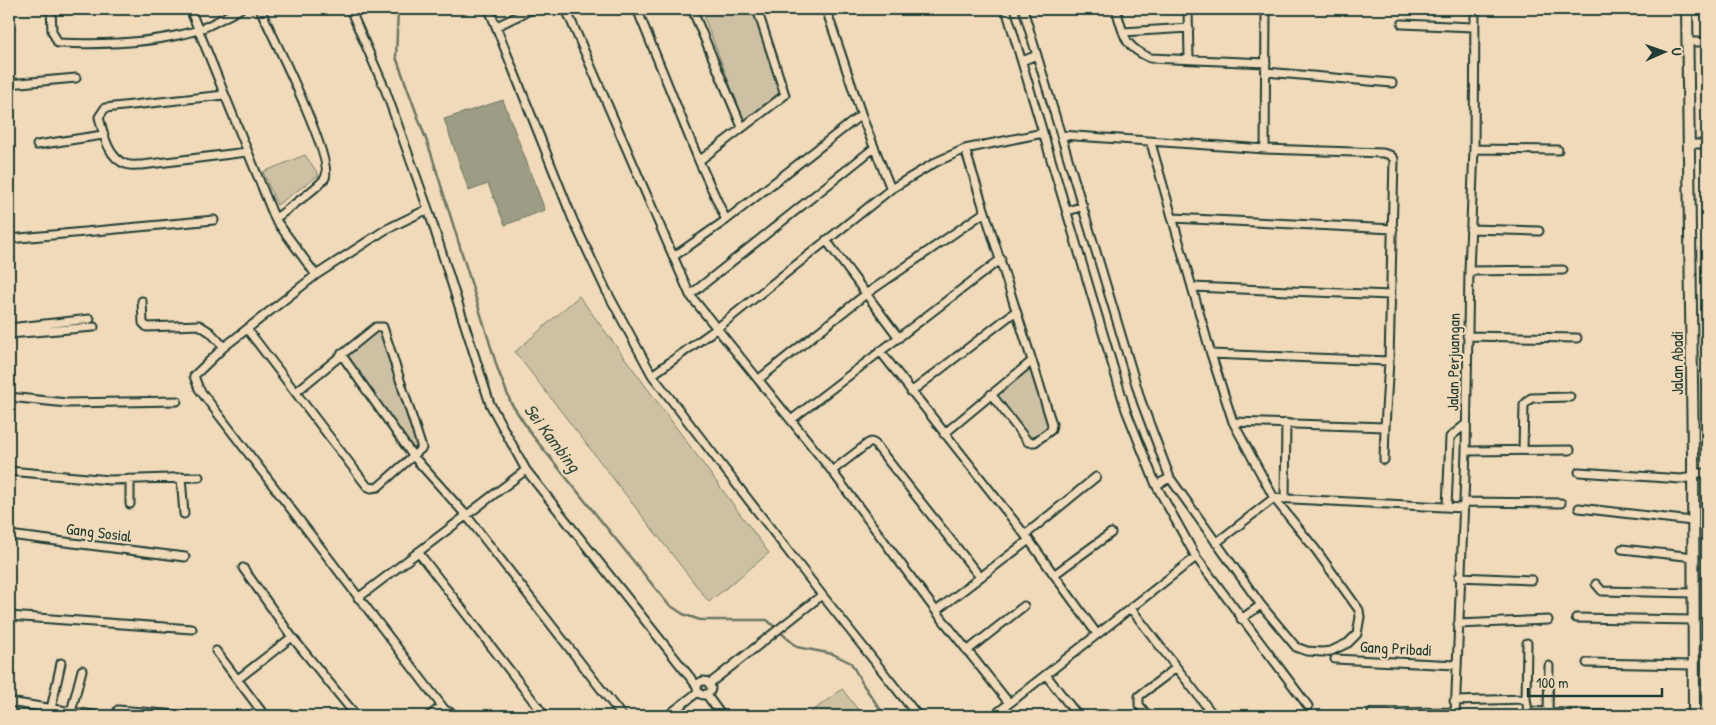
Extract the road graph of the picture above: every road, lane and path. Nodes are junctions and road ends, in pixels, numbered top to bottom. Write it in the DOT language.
graph roads {
  1 [pos="51,9"];
  2 [pos="190,9"];
  3 [pos="240,9"];
  4 [pos="260,9"];
  5 [pos="350,9"];
  6 [pos="489,9"];
  7 [pos="532,9"];
  8 [pos="566,9"];
  9 [pos="637,9"];
  10 [pos="692,9"];
  11 [pos="758,9"];
  12 [pos="826,9"];
  13 [pos="1006,9"];
  14 [pos="1023,9"];
  15 [pos="1116,9"];
  16 [pos="1188,9"];
  17 [pos="1266,9"];
  18 [pos="1474,9"];
  19 [pos="1687,9"];
  20 [pos="1402,24"];
  21 [pos="497,26"];
  22 [pos="1474,27"];
  23 [pos="1189,28"];
  24 [pos="197,30"];
  25 [pos="1123,32"];
  26 [pos="1687,42"];
  27 [pos="1707,42"];
  28 [pos="1037,55"];
  29 [pos="1189,58"];
  30 [pos="1022,61"];
  31 [pos="1266,63"];
  32 [pos="1266,72"];
  33 [pos="76,78"];
  34 [pos="9,84"];
  35 [pos="1392,84"];
  36 [pos="224,95"];
  37 [pos="861,115"];
  38 [pos="742,127"];
  39 [pos="1043,132"];
  40 [pos="103,135"];
  41 [pos="1061,135"];
  42 [pos="1150,143"];
  43 [pos="1688,144"];
  44 [pos="1707,144"];
  45 [pos="37,145"];
  46 [pos="874,148"];
  47 [pos="966,149"];
  48 [pos="1264,149"];
  49 [pos="1474,149"];
  50 [pos="1558,150"];
  51 [pos="247,152"];
  52 [pos="699,161"];
  53 [pos="891,189"];
  54 [pos="1083,206"];
  55 [pos="428,209"];
  56 [pos="1068,210"];
  57 [pos="985,212"];
  58 [pos="1172,218"];
  59 [pos="275,219"];
  60 [pos="214,220"];
  61 [pos="726,220"];
  62 [pos="1393,229"];
  63 [pos="1470,229"];
  64 [pos="1539,231"];
  65 [pos="9,239"];
  66 [pos="826,240"];
  67 [pos="673,257"];
  68 [pos="1001,259"];
  69 [pos="1563,270"];
  70 [pos="1469,271"];
  71 [pos="316,275"];
  72 [pos="1192,287"];
  73 [pos="866,294"];
  74 [pos="690,295"];
  75 [pos="1391,295"];
  76 [pos="142,301"];
  77 [pos="1016,311"];
  78 [pos="90,319"];
  79 [pos="94,327"];
  80 [pos="9,328"];
  81 [pos="247,329"];
  82 [pos="716,329"];
  83 [pos="9,334"];
  84 [pos="1467,336"];
  85 [pos="899,338"];
  86 [pos="1577,338"];
  87 [pos="224,348"];
  88 [pos="880,352"];
  89 [pos="341,354"];
  90 [pos="1211,354"];
  91 [pos="1032,361"];
  92 [pos="1389,361"];
  93 [pos="652,375"];
  94 [pos="759,379"];
  95 [pos="296,392"];
  96 [pos="911,392"];
  97 [pos="991,394"];
  98 [pos="9,397"];
  99 [pos="1570,398"];
  100 [pos="177,401"];
  101 [pos="791,420"];
  102 [pos="1233,422"];
  103 [pos="1286,423"];
  104 [pos="1466,424"];
  105 [pos="1384,426"];
  106 [pos="944,434"];
  107 [pos="1523,450"];
  108 [pos="1570,450"];
  109 [pos="1466,451"];
  110 [pos="414,456"];
  111 [pos="1384,460"];
  112 [pos="526,470"];
  113 [pos="9,471"];
  114 [pos="832,471"];
  115 [pos="1579,472"];
  116 [pos="1707,473"];
  117 [pos="1693,475"];
  118 [pos="199,476"];
  119 [pos="182,477"];
  120 [pos="1096,477"];
  121 [pos="1170,478"];
  122 [pos="130,479"];
  123 [pos="1156,485"];
  124 [pos="1274,498"];
  125 [pos="1285,499"];
  126 [pos="1561,503"];
  127 [pos="130,504"];
  128 [pos="1463,505"];
  129 [pos="1447,507"];
  130 [pos="1579,508"];
  131 [pos="184,514"];
  132 [pos="466,515"];
  133 [pos="1692,521"];
  134 [pos="1111,533"];
  135 [pos="9,534"];
  136 [pos="1027,538"];
  137 [pos="1216,543"];
  138 [pos="1622,549"];
  139 [pos="418,552"];
  140 [pos="185,557"];
  141 [pos="1196,557"];
  142 [pos="1694,558"];
  143 [pos="243,568"];
  144 [pos="1054,574"];
  145 [pos="980,577"];
  146 [pos="1459,577"];
  147 [pos="1532,580"];
  148 [pos="1596,584"];
  149 [pos="1693,593"];
  150 [pos="822,595"];
  151 [pos="358,598"];
  152 [pos="1261,605"];
  153 [pos="1024,606"];
  154 [pos="1132,610"];
  155 [pos="936,611"];
  156 [pos="9,616"];
  157 [pos="1576,618"];
  158 [pos="1241,619"];
  159 [pos="1548,620"];
  160 [pos="1693,620"];
  161 [pos="1458,624"];
  162 [pos="192,629"];
  163 [pos="1097,634"];
  164 [pos="292,637"];
  165 [pos="1527,642"];
  166 [pos="216,651"];
  167 [pos="967,651"];
  168 [pos="1335,659"];
  169 [pos="61,663"];
  170 [pos="1587,663"];
  171 [pos="1456,665"];
  172 [pos="1693,665"];
  173 [pos="1549,666"];
  174 [pos="1176,668"];
  175 [pos="82,670"];
  176 [pos="1046,675"];
  177 [pos="238,679"];
  178 [pos="709,684"];
  179 [pos="697,689"];
  180 [pos="706,694"];
  181 [pos="1526,700"];
  182 [pos="1454,701"];
  183 [pos="9,702"];
  184 [pos="1009,703"];
  185 [pos="1308,706"];
  186 [pos="51,709"];
  187 [pos="118,710"];
  188 [pos="444,710"];
  189 [pos="1548,711"];
  190 [pos="71,712"];
  191 [pos="354,713"];
  192 [pos="1372,713"];
  193 [pos="1455,714"];
  194 [pos="93,715"];
  195 [pos="1595,715"];
  196 [pos="189,716"];
  197 [pos="265,716"];
  198 [pos="428,716"];
  199 [pos="458,716"];
  200 [pos="545,716"];
  201 [pos="622,716"];
  202 [pos="667,716"];
  203 [pos="722,716"];
  204 [pos="918,716"];
  205 [pos="993,716"];
  206 [pos="1078,716"];
  207 [pos="1148,716"];
  208 [pos="1214,716"];
  209 [pos="1618,716"];
  210 [pos="1694,716"];
  1 -- 24 [label="street"];
  2 -- 24 [label="street"];
  3 -- 24 [label="street"];
  4 -- 59 [label="street"];
  5 -- 55 [label="street"];
  6 -- 21 [label="street"];
  7 -- 21 [label="street"];
  8 -- 67 [label="street"];
  9 -- 52 [label="street"];
  10 -- 38 [label="street"];
  11 -- 38 [label="street"];
  12 -- 37 [label="street"];
  13 -- 30 [label="street"];
  14 -- 28 [label="street"];
  15 -- 25 [label="street"];
  16 -- 23 [label="street"];
  17 -- 31 [label="street"];
  18 -- 22 [label="street, Jalan Perjuangan"];
  19 -- 26 [label="street, Jalan Abadi"];
  20 -- 22 [label="street"];
  21 -- 93 [label="street"];
  22 -- 49 [label="street, Jalan Perjuangan"];
  23 -- 25 [label="street"];
  23 -- 29 [label="street"];
  24 -- 36 [label="street"];
  25 -- 29 [label="street"];
  26 -- 27 [label="street"];
  26 -- 43 [label="street, Jalan Abadi"];
  28 -- 30 [label="street"];
  28 -- 41 [label="street"];
  29 -- 31 [label="street"];
  30 -- 39 [label="street"];
  31 -- 32 [label="street"];
  32 -- 35 [label="street"];
  32 -- 48 [label="street"];
  33 -- 34 [label="street"];
  36 -- 40 [label="street"];
  36 -- 51 [label="street"];
  37 -- 46 [label="street"];
  37 -- 61 [label="street"];
  38 -- 52 [label="street"];
  39 -- 47 [label="street"];
  39 -- 56 [label="street"];
  40 -- 45 [label="street"];
  40 -- 51 [label="street"];
  41 -- 42 [label="street"];
  41 -- 54 [label="street"];
  42 -- 48 [label="street"];
  42 -- 58 [label="street"];
  43 -- 44 [label="street"];
  43 -- 117 [label="street, Jalan Abadi"];
  46 -- 53 [label="street"];
  46 -- 74 [label="street"];
  47 -- 53 [label="street"];
  47 -- 57 [label="street"];
  48 -- 62 [label="street"];
  49 -- 50 [label="street"];
  49 -- 63 [label="street, Jalan Perjuangan"];
  51 -- 59 [label="street"];
  52 -- 61 [label="street"];
  53 -- 66 [label="street"];
  54 -- 56 [label="street"];
  54 -- 121 [label="street"];
  55 -- 71 [label="street"];
  55 -- 112 [label="street"];
  56 -- 123 [label="street"];
  57 -- 68 [label="street"];
  57 -- 73 [label="street"];
  58 -- 62 [label="street"];
  58 -- 72 [label="street"];
  59 -- 71 [label="street"];
  60 -- 65 [label="street"];
  61 -- 67 [label="street"];
  62 -- 75 [label="street"];
  63 -- 64 [label="street"];
  63 -- 70 [label="street, Jalan Perjuangan"];
  66 -- 73 [label="street"];
  66 -- 82 [label="street"];
  67 -- 74 [label="street"];
  68 -- 77 [label="street"];
  68 -- 85 [label="street"];
  69 -- 70 [label="street"];
  70 -- 84 [label="street, Jalan Perjuangan"];
  71 -- 81 [label="street"];
  72 -- 75 [label="street"];
  72 -- 90 [label="street"];
  73 -- 85 [label="street"];
  73 -- 94 [label="street"];
  74 -- 82 [label="street"];
  75 -- 92 [label="street"];
  76 -- 87 [label="street"];
  77 -- 91 [label="street"];
  77 -- 96 [label="street"];
  78 -- 80 [label="street"];
  79 -- 83 [label="street"];
  81 -- 87 [label="street"];
  81 -- 95 [label="street"];
  82 -- 93 [label="street"];
  82 -- 94 [label="street"];
  84 -- 86 [label="street"];
  84 -- 104 [label="street, Jalan Perjuangan"];
  85 -- 88 [label="street"];
  87 -- 151 [label="street"];
  88 -- 96 [label="street"];
  88 -- 101 [label="street"];
  89 -- 95 [label="street"];
  89 -- 110 [label="street"];
  89 -- 110 [label="street"];
  90 -- 92 [label="street"];
  90 -- 102 [label="street"];
  91 -- 97 [label="street"];
  91 -- 97 [label="street"];
  92 -- 105 [label="street"];
  93 -- 150 [label="street"];
  94 -- 101 [label="street"];
  95 -- 110 [label="street"];
  96 -- 106 [label="street"];
  97 -- 106 [label="street"];
  98 -- 100 [label="street"];
  99 -- 107 [label="street"];
  101 -- 114 [label="street"];
  102 -- 103 [label="street"];
  102 -- 124 [label="street"];
  103 -- 105 [label="street"];
  103 -- 125 [label="street"];
  104 -- 109 [label="street, Jalan Perjuangan"];
  104 -- 129 [label="street"];
  105 -- 111 [label="street"];
  106 -- 136 [label="street"];
  107 -- 108 [label="street"];
  107 -- 109 [label="street"];
  109 -- 128 [label="street, Jalan Perjuangan"];
  110 -- 132 [label="street"];
  112 -- 132 [label="street"];
  112 -- 179 [label="street"];
  113 -- 122 [label="street"];
  114 -- 145 [label="street"];
  114 -- 155 [label="street"];
  115 -- 117 [label="street"];
  116 -- 117 [label="street"];
  117 -- 133 [label="street, Jalan Abadi"];
  118 -- 119 [label="street"];
  119 -- 122 [label="street"];
  119 -- 131 [label="street"];
  120 -- 136 [label="street"];
  121 -- 123 [label="street"];
  121 -- 137 [label="street"];
  122 -- 127 [label="street"];
  123 -- 141 [label="street"];
  124 -- 125 [label="street"];
  124 -- 137 [label="street"];
  124 -- 152 [label="street"];
  125 -- 129 [label="street"];
  126 -- 128 [label="street"];
  128 -- 129 [label="street"];
  128 -- 146 [label="street, Jalan Perjuangan"];
  130 -- 133 [label="street"];
  132 -- 139 [label="street"];
  132 -- 201 [label="street"];
  133 -- 142 [label="street, Jalan Abadi"];
  134 -- 144 [label="street"];
  135 -- 140 [label="street, Gang Sosial"];
  136 -- 144 [label="street"];
  136 -- 145 [label="street"];
  137 -- 152 [label="street"];
  138 -- 142 [label="street"];
  139 -- 151 [label="street"];
  139 -- 200 [label="street"];
  141 -- 154 [label="street"];
  141 -- 158 [label="street"];
  142 -- 149 [label="street, Jalan Abadi"];
  143 -- 164 [label="street"];
  144 -- 163 [label="street"];
  145 -- 155 [label="street"];
  146 -- 147 [label="street"];
  146 -- 161 [label="street, Jalan Perjuangan"];
  148 -- 149 [label="street"];
  149 -- 160 [label="street, Jalan Abadi"];
  150 -- 178 [label="street"];
  150 -- 204 [label="street"];
  151 -- 188 [label="street"];
  152 -- 158 [label="street"];
  153 -- 167 [label="street"];
  154 -- 163 [label="street"];
  154 -- 174 [label="street"];
  155 -- 167 [label="street"];
  156 -- 162 [label="street"];
  157 -- 160 [label="street"];
  158 -- 185 [label="street"];
  159 -- 161 [label="street"];
  160 -- 172 [label="street, Jalan Abadi"];
  161 -- 171 [label="street, Jalan Perjuangan"];
  163 -- 176 [label="street"];
  164 -- 177 [label="street"];
  164 -- 191 [label="street"];
  165 -- 181 [label="street"];
  166 -- 177 [label="street"];
  167 -- 184 [label="street"];
  168 -- 171 [label="street, Gang Pribadi"];
  169 -- 186 [label="street"];
  170 -- 172 [label="street"];
  171 -- 182 [label="street, Jalan Perjuangan"];
  172 -- 210 [label="street, Jalan Abadi"];
  173 -- 189 [label="street"];
  174 -- 207 [label="street"];
  174 -- 208 [label="street"];
  175 -- 190 [label="street"];
  176 -- 184 [label="street"];
  176 -- 206 [label="street"];
  177 -- 197 [label="street"];
  178 -- 179 [label="street"];
  178 -- 180 [label="street"];
  179 -- 180 [label="street"];
  179 -- 202 [label="street"];
  180 -- 203 [label="street"];
  181 -- 182 [label="street"];
  181 -- 189 [label="street"];
  182 -- 193 [label="street, Jalan Perjuangan"];
  183 -- 186 [label="street"];
  184 -- 205 [label="street"];
  186 -- 190 [label="street"];
  187 -- 196 [label="street"];
  188 -- 198 [label="street"];
  188 -- 199 [label="street"];
  189 -- 195 [label="street"];
  190 -- 194 [label="street"];
  192 -- 193 [label="street"];
  195 -- 209 [label="street"];
}
